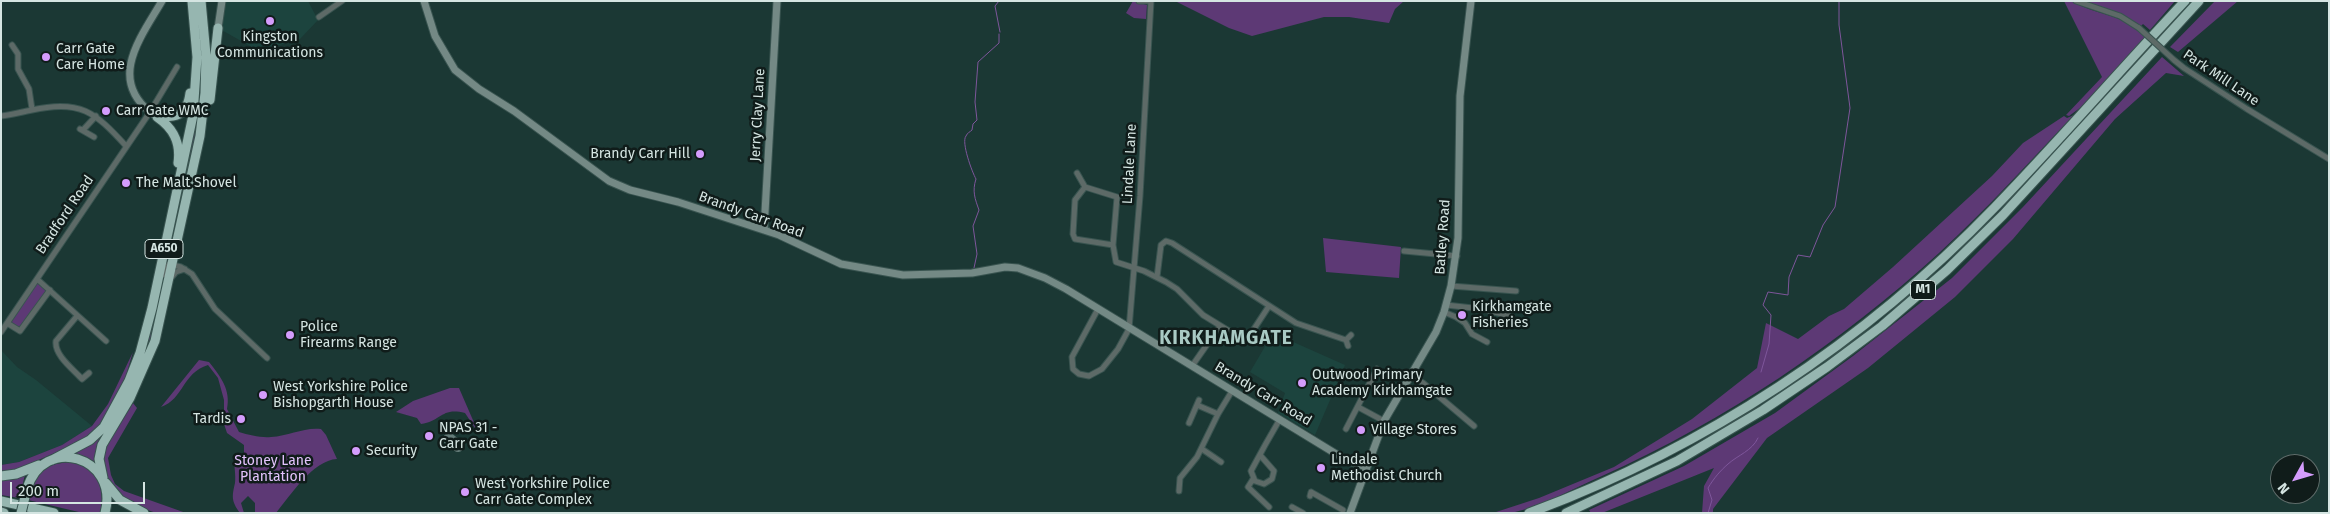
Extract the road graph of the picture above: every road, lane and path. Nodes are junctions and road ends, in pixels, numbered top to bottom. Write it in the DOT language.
graph roads {
  1 [pos="162,1"];
  2 [pos="192,1"];
  3 [pos="201,1"];
  4 [pos="222,1"];
  5 [pos="342,1"];
  6 [pos="424,1"];
  7 [pos="777,1"];
  8 [pos="1139,1"];
  9 [pos="1150,1"];
  10 [pos="1471,1"];
  11 [pos="2076,1"];
  12 [pos="2185,1"];
  13 [pos="2199,1"];
  14 [pos="319,17"];
  15 [pos="218,28"];
  16 [pos="12,45"];
  17 [pos="177,67"];
  18 [pos="32,110"];
  19 [pos="150,112"];
  20 [pos="1,116"];
  21 [pos="96,116"];
  22 [pos="200,136"];
  23 [pos="94,137"];
  24 [pos="126,146"];
  25 [pos="2329,159"];
  26 [pos="1078,173"];
  27 [pos="1085,187"];
  28 [pos="177,188"];
  29 [pos="764,230"];
  30 [pos="1113,245"];
  31 [pos="1404,251"];
  32 [pos="1456,256"];
  33 [pos="173,264"];
  34 [pos="1135,268"];
  35 [pos="185,269"];
  36 [pos="1157,277"];
  37 [pos="37,279"];
  38 [pos="169,280"];
  39 [pos="1451,286"];
  40 [pos="50,290"];
  41 [pos="1516,291"];
  42 [pos="1269,306"];
  43 [pos="152,308"];
  44 [pos="1098,309"];
  45 [pos="1445,309"];
  46 [pos="77,316"];
  47 [pos="1510,316"];
  48 [pos="7,323"];
  49 [pos="1220,326"];
  50 [pos="1129,329"];
  51 [pos="1,332"];
  52 [pos="1351,334"];
  53 [pos="1346,340"];
  54 [pos="106,341"];
  55 [pos="1488,342"];
  56 [pos="1348,346"];
  57 [pos="267,358"];
  58 [pos="1192,366"];
  59 [pos="1377,370"];
  60 [pos="89,373"];
  61 [pos="1411,376"];
  62 [pos="1232,391"];
  63 [pos="1358,407"];
  64 [pos="1218,414"];
  65 [pos="1280,419"];
  66 [pos="1384,420"];
  67 [pos="1189,423"];
  68 [pos="1474,426"];
  69 [pos="1346,428"];
  70 [pos="1202,449"];
  71 [pos="1260,455"];
  72 [pos="50,461"];
  73 [pos="1220,462"];
  74 [pos="1366,467"];
  75 [pos="1,476"];
  76 [pos="103,478"];
  77 [pos="1253,479"];
  78 [pos="1179,491"];
  79 [pos="1310,496"];
  80 [pos="1,501"];
  81 [pos="1269,507"];
  82 [pos="1292,507"];
  83 [pos="106,510"];
  84 [pos="1345,512"];
  85 [pos="1568,512"];
  86 [pos="22,513"];
  87 [pos="54,513"];
  88 [pos="144,513"];
  89 [pos="1303,513"];
  90 [pos="1529,513"];
  1 -- 19 [label="street"];
  2 -- 19 [label="highway"];
  2 -- 28 [label="highway, A650"];
  3 -- 22 [label="highway, A650"];
  4 -- 15 [label="street"];
  5 -- 14 [label="street"];
  6 -- 29 [label="street, Brandy Carr Road"];
  7 -- 29 [label="street, Jerry Clay Lane"];
  8 -- 9 [label="street"];
  9 -- 34 [label="street, Lindale Lane"];
  10 -- 32 [label="street, Batley Road"];
  11 -- 25 [label="street, Park Mill Lane, bridge"];
  12 -- 90 [label="highway, M1"];
  13 -- 85 [label="highway, M1"];
  15 -- 22 [label="highway"];
  16 -- 18 [label="street"];
  17 -- 19 [label="street, Bradford Road"];
  18 -- 20 [label="street"];
  18 -- 21 [label="street"];
  19 -- 24 [label="street, Bradford Road"];
  19 -- 28 [label="highway"];
  21 -- 23 [label="street"];
  21 -- 24 [label="street"];
  22 -- 33 [label="highway, A650"];
  24 -- 37 [label="street, Bradford Road"];
  26 -- 27 [label="street"];
  27 -- 30 [label="street"];
  27 -- 30 [label="street"];
  28 -- 43 [label="highway, A650"];
  29 -- 44 [label="street, Brandy Carr Road"];
  30 -- 34 [label="street"];
  31 -- 32 [label="street"];
  32 -- 39 [label="street, Batley Road"];
  33 -- 35 [label="street"];
  33 -- 38 [label="highway, A650"];
  33 -- 43 [label="street"];
  34 -- 36 [label="street"];
  34 -- 50 [label="street, Lindale Lane"];
  35 -- 38 [label="street"];
  35 -- 57 [label="street"];
  36 -- 42 [label="street"];
  36 -- 49 [label="street"];
  37 -- 40 [label="street"];
  37 -- 48 [label="street, Bradford Road"];
  38 -- 76 [label="highway, A650"];
  39 -- 41 [label="street"];
  39 -- 45 [label="street, Batley Road"];
  40 -- 46 [label="street"];
  40 -- 48 [label="street"];
  42 -- 49 [label="street"];
  42 -- 53 [label="street"];
  43 -- 72 [label="highway, A650"];
  44 -- 50 [label="street, Brandy Carr Road"];
  44 -- 50 [label="street"];
  45 -- 47 [label="street"];
  45 -- 55 [label="street"];
  45 -- 61 [label="street, Batley Road"];
  46 -- 54 [label="street"];
  46 -- 60 [label="street"];
  48 -- 51 [label="street, Bradford Road"];
  49 -- 58 [label="street"];
  50 -- 58 [label="street, Brandy Carr Road"];
  52 -- 53 [label="street"];
  53 -- 56 [label="street"];
  58 -- 62 [label="street, Brandy Carr Road"];
  59 -- 63 [label="street"];
  61 -- 66 [label="street, Batley Road"];
  61 -- 68 [label="street"];
  62 -- 64 [label="street"];
  62 -- 65 [label="street, Brandy Carr Road"];
  63 -- 66 [label="street"];
  63 -- 69 [label="street"];
  64 -- 67 [label="street"];
  64 -- 70 [label="street"];
  65 -- 71 [label="street"];
  65 -- 74 [label="street, Brandy Carr Road"];
  66 -- 74 [label="street, Batley Road"];
  70 -- 73 [label="street"];
  70 -- 78 [label="street"];
  71 -- 77 [label="street"];
  71 -- 77 [label="street"];
  72 -- 75 [label="highway"];
  72 -- 76 [label="highway"];
  72 -- 86 [label="highway, A650, bridge"];
  74 -- 84 [label="street, Batley Road"];
  76 -- 83 [label="highway, A650"];
  76 -- 88 [label="highway"];
  77 -- 81 [label="street"];
  79 -- 84 [label="street"];
  80 -- 87 [label="highway"];
  82 -- 89 [label="street"];
}
